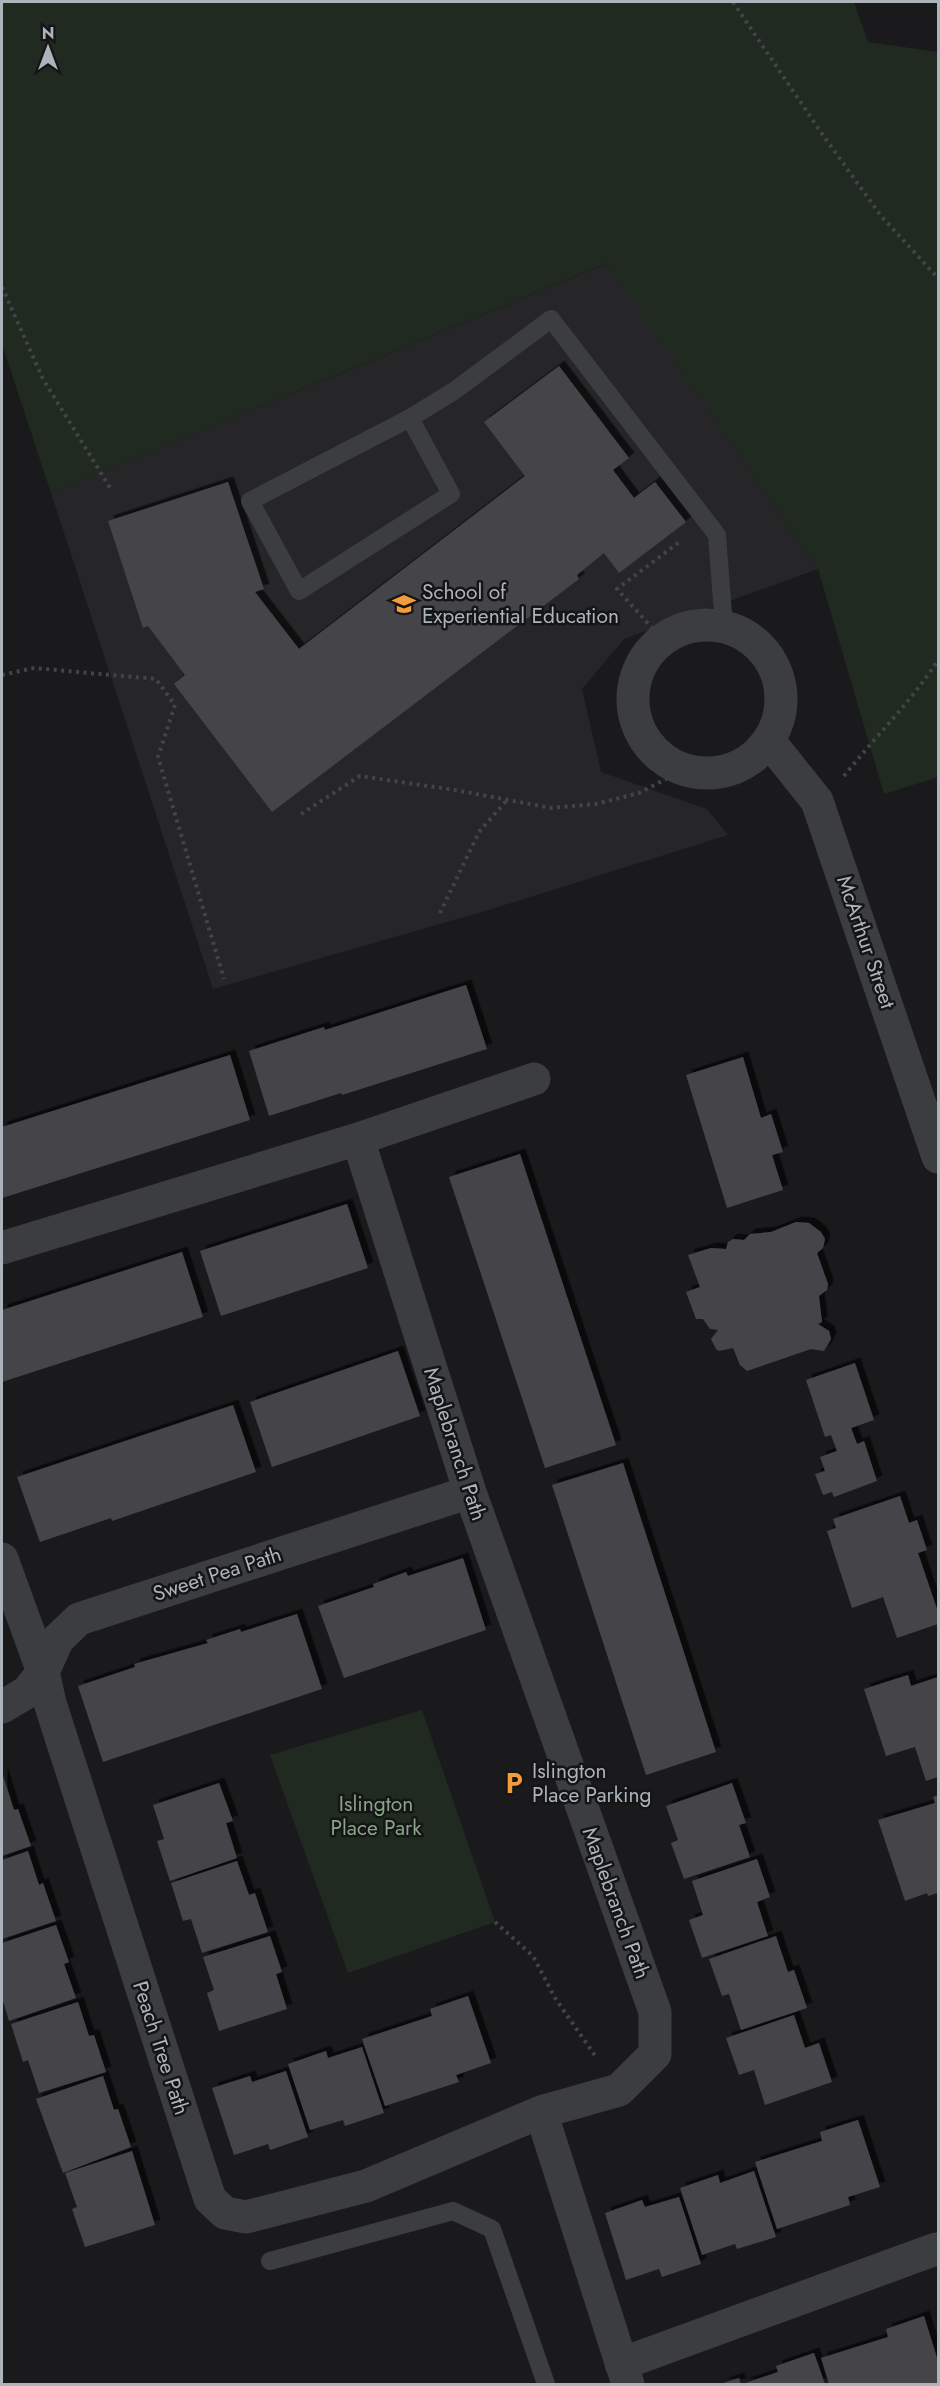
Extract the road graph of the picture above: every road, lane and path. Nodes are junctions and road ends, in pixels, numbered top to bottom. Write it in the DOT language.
graph roads {
  1 [pos="733,2"];
  2 [pos="939,278"];
  3 [pos="2,287"];
  4 [pos="4,298"];
  5 [pos="410,418"];
  6 [pos="112,491"];
  7 [pos="706,521"];
  8 [pos="724,627"];
  9 [pos="663,640"];
  10 [pos="939,660"];
  11 [pos="2,675"];
  12 [pos="769,741"];
  13 [pos="685,769"];
  14 [pos="507,800"];
  15 [pos="817,801"];
  16 [pos="301,814"];
  17 [pos="440,913"];
  18 [pos="224,979"];
  19 [pos="534,1079"];
  20 [pos="358,1139"];
  21 [pos="937,1145"];
  22 [pos="2,1248"];
  23 [pos="470,1492"];
  24 [pos="2,1559"];
  25 [pos="43,1672"];
  26 [pos="2,1707"];
  27 [pos="495,1922"];
  28 [pos="619,2090"];
  29 [pos="541,2112"];
  30 [pos="936,2249"];
  31 [pos="270,2261"];
  32 [pos="625,2374"];
  33 [pos="546,2385"];
  1 -- 2 [label="path"];
  3 -- 4 [label="path"];
  4 -- 6 [label="path"];
  5 -- 5 [label="lane"];
  5 -- 7 [label="lane"];
  7 -- 8 [label="lane"];
  7 -- 9 [label="path"];
  8 -- 9 [label="street"];
  8 -- 12 [label="street"];
  9 -- 13 [label="street"];
  10 -- 15 [label="path"];
  11 -- 18 [label="path"];
  12 -- 13 [label="street"];
  12 -- 15 [label="street, McArthur Street"];
  13 -- 14 [label="path"];
  14 -- 16 [label="path"];
  14 -- 17 [label="path"];
  15 -- 21 [label="street, McArthur Street"];
  19 -- 20 [label="street"];
  20 -- 22 [label="street"];
  20 -- 23 [label="street, Maplebranch Path"];
  23 -- 25 [label="street, Sweet Pea Path"];
  23 -- 28 [label="street, Maplebranch Path"];
  24 -- 25 [label="street, Peach Tree Path"];
  25 -- 26 [label="street, Sweet Pea Path"];
  25 -- 29 [label="street, Peach Tree Path"];
  27 -- 28 [label="path"];
  28 -- 29 [label="street, Maplebranch Path"];
  29 -- 32 [label="street"];
  30 -- 32 [label="street"];
  31 -- 33 [label="lane"];
}
